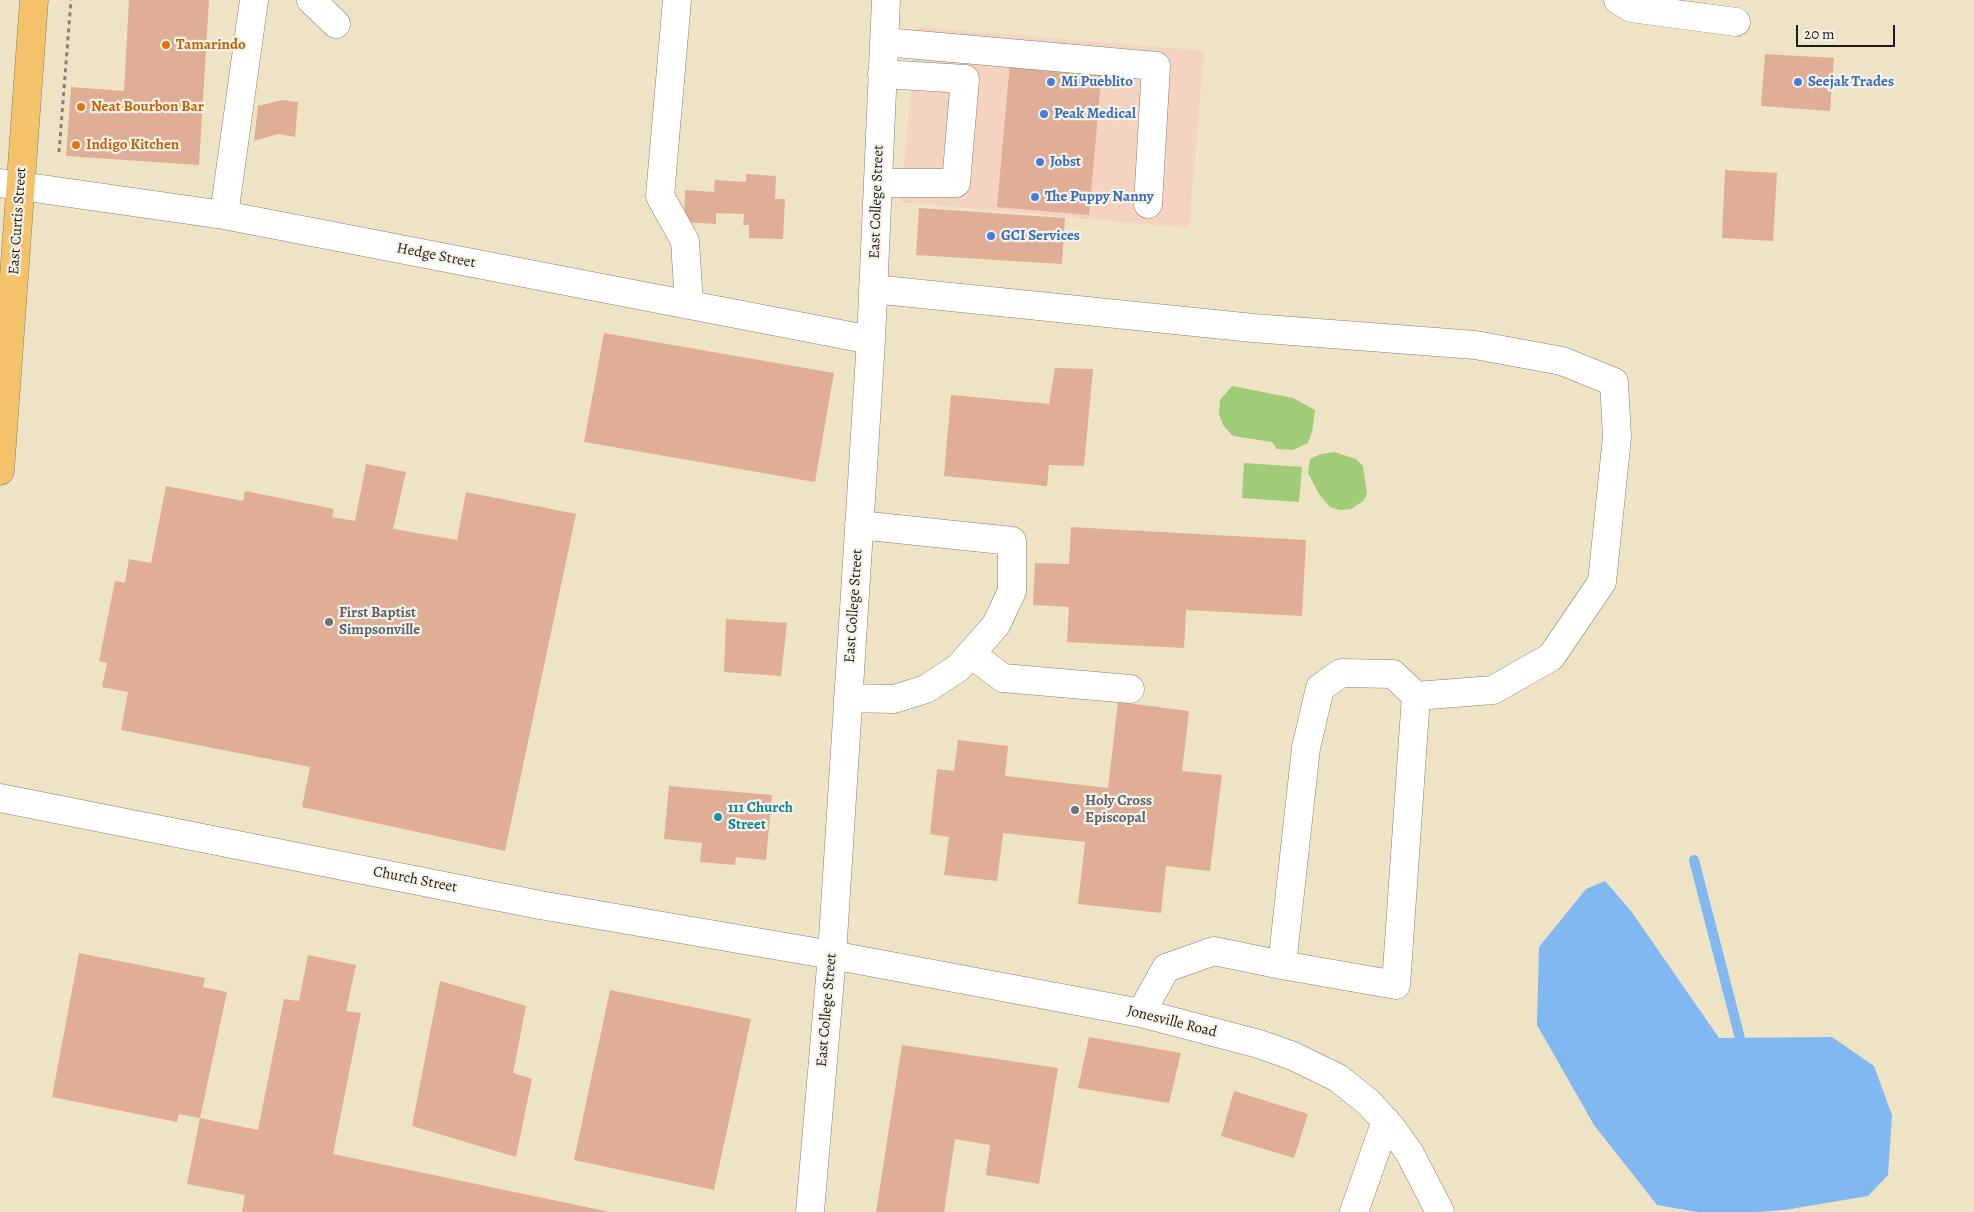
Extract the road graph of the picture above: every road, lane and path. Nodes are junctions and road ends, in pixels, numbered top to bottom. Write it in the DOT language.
graph roads {
  1 [pos="34,0"];
  2 [pos="71,0"];
  3 [pos="254,0"];
  4 [pos="311,0"];
  5 [pos="677,0"];
  6 [pos="886,0"];
  7 [pos="1618,0"];
  8 [pos="1736,22"];
  9 [pos="336,24"];
  10 [pos="884,42"];
  11 [pos="882,74"];
  12 [pos="59,152"];
  13 [pos="878,184"];
  14 [pos="10,185"];
  15 [pos="1148,204"];
  16 [pos="224,215"];
  17 [pos="873,289"];
  18 [pos="689,305"];
  19 [pos="871,340"];
  20 [pos="0,471"];
  21 [pos="859,524"];
  22 [pos="971,654"];
  23 [pos="1130,689"];
  24 [pos="1416,696"];
  25 [pos="848,698"];
  26 [pos="0,798"];
  27 [pos="832,955"];
  28 [pos="1282,965"];
  29 [pos="1141,1013"];
  30 [pos="1386,1121"];
  31 [pos="810,1212"];
  32 [pos="1354,1212"];
  33 [pos="1440,1212"];
  1 -- 14 [label="main road, East Curtis Street"];
  2 -- 12 [label="path"];
  3 -- 16 [label="street"];
  4 -- 9 [label="street"];
  5 -- 18 [label="street"];
  6 -- 10 [label="street, East College Street"];
  7 -- 8 [label="street"];
  10 -- 11 [label="street, East College Street"];
  10 -- 15 [label="street"];
  11 -- 13 [label="street, East College Street"];
  11 -- 13 [label="street"];
  13 -- 17 [label="street, East College Street"];
  14 -- 16 [label="street, Hedge Street"];
  14 -- 20 [label="main road, East Curtis Street"];
  16 -- 18 [label="street, Hedge Street"];
  17 -- 19 [label="street, East College Street"];
  17 -- 24 [label="street"];
  18 -- 19 [label="street, Hedge Street"];
  19 -- 21 [label="street, East College Street"];
  21 -- 22 [label="street"];
  21 -- 25 [label="street, East College Street"];
  22 -- 23 [label="street"];
  22 -- 25 [label="street"];
  24 -- 28 [label="street"];
  24 -- 28 [label="street"];
  25 -- 27 [label="street, East College Street"];
  26 -- 27 [label="street, Church Street"];
  27 -- 29 [label="street, Jonesville Road"];
  27 -- 31 [label="street, East College Street"];
  28 -- 29 [label="street"];
  29 -- 30 [label="street, Jonesville Road"];
  30 -- 32 [label="street"];
  30 -- 33 [label="street, Jonesville Road"];
}
